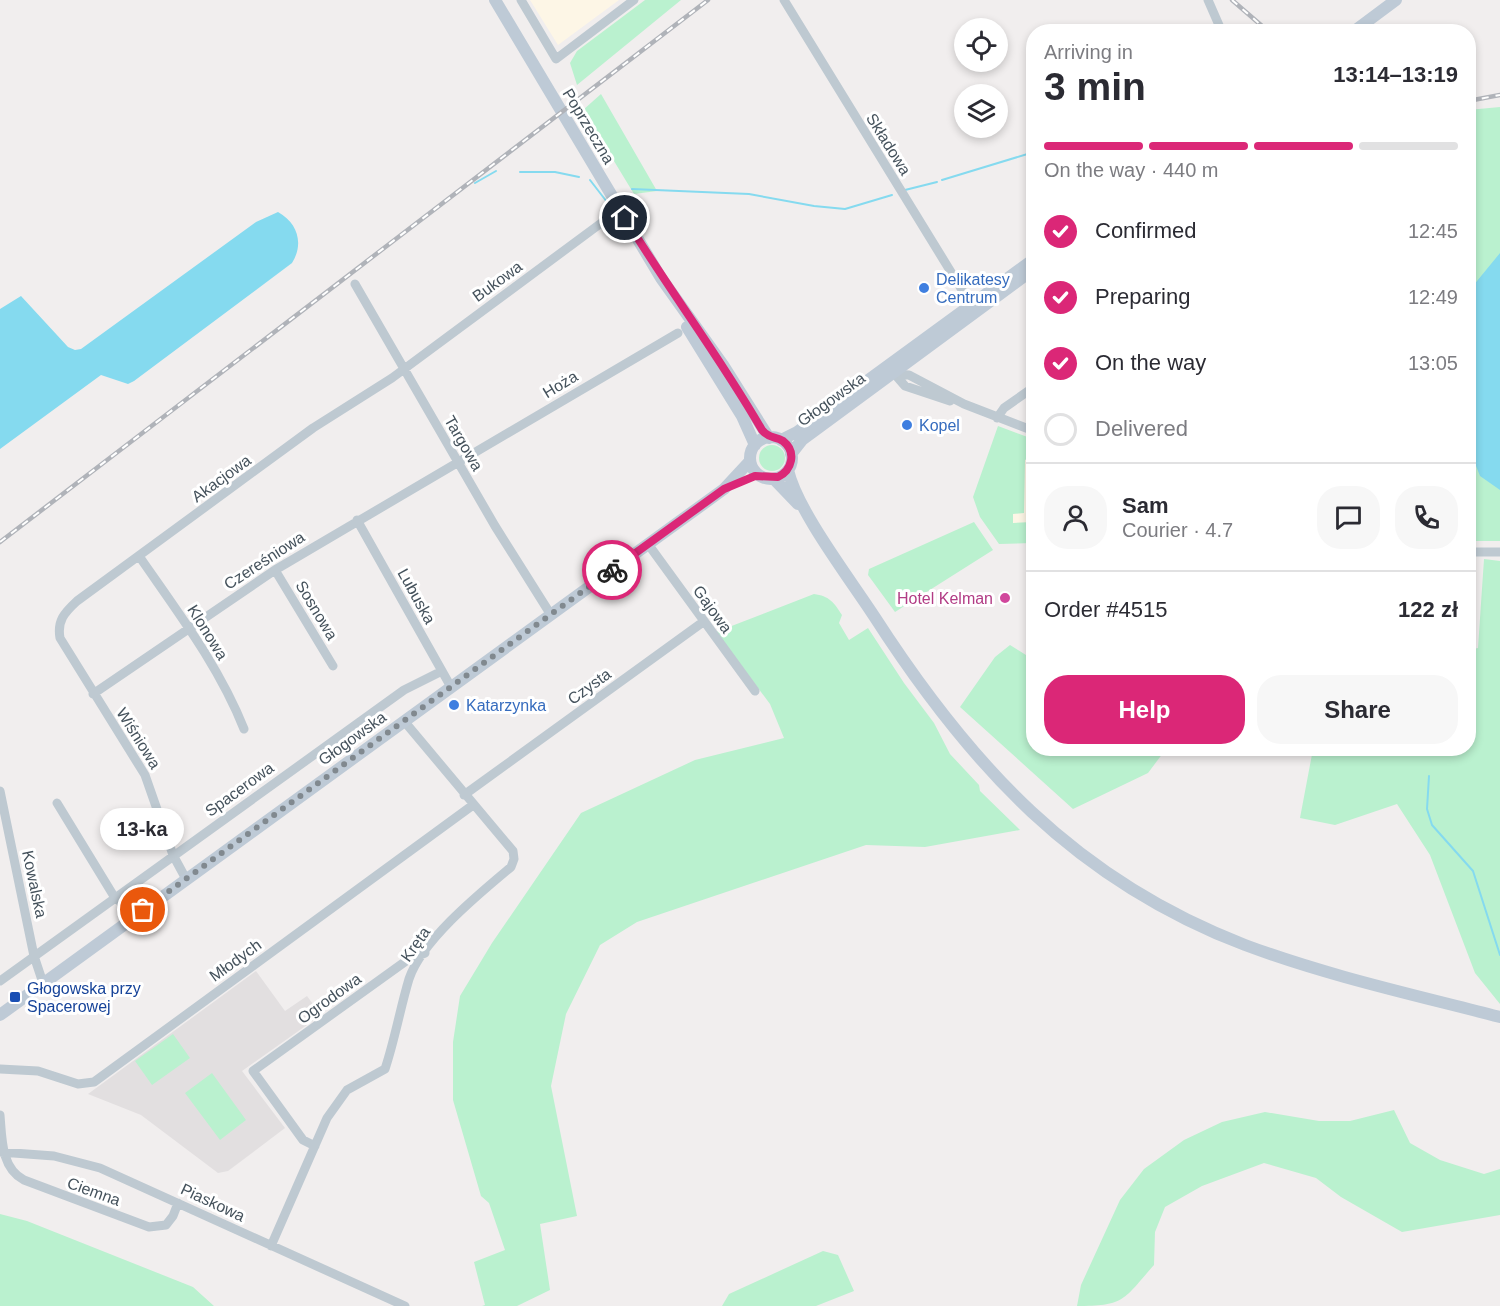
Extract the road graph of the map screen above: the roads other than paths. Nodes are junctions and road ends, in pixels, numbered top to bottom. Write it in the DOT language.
graph roads {
  1 [pos="495,0"];
  2 [pos="521,0"];
  3 [pos="634,0"];
  4 [pos="784,0"];
  5 [pos="1208,0"];
  6 [pos="1396,0"];
  7 [pos="1218,24"];
  8 [pos="1364,24"];
  9 [pos="608,218"];
  10 [pos="1026,267"];
  11 [pos="1026,269"];
  12 [pos="661,278"];
  13 [pos="355,284"];
  14 [pos="970,303"];
  15 [pos="984,307"];
  16 [pos="960,325"];
  17 [pos="678,333"];
  18 [pos="912,360"];
  19 [pos="404,369"];
  20 [pos="891,370"];
  21 [pos="912,376"];
  22 [pos="1026,393"];
  23 [pos="964,404"];
  24 [pos="997,418"];
  25 [pos="1026,428"];
  26 [pos="775,439"];
  27 [pos="754,446"];
  28 [pos="791,454"];
  29 [pos="750,461"];
  30 [pos="458,462"];
  31 [pos="788,470"];
  32 [pos="759,475"];
  33 [pos="774,479"];
  34 [pos="724,489"];
  35 [pos="806,511"];
  36 [pos="357,520"];
  37 [pos="648,544"];
  38 [pos="1476,552"];
  39 [pos="1500,552"];
  40 [pos="139,556"];
  41 [pos="275,570"];
  42 [pos="551,615"];
  43 [pos="61,618"];
  44 [pos="703,622"];
  45 [pos="189,628"];
  46 [pos="333,666"];
  47 [pos="442,671"];
  48 [pos="451,687"];
  49 [pos="754,691"];
  50 [pos="93,694"];
  51 [pos="404,721"];
  52 [pos="244,729"];
  53 [pos="0,791"];
  54 [pos="464,795"];
  55 [pos="57,803"];
  56 [pos="473,805"];
  57 [pos="173,855"];
  58 [pos="186,879"];
  59 [pos="116,897"];
  60 [pos="132,918"];
  61 [pos="425,953"];
  62 [pos="34,956"];
  63 [pos="0,981"];
  64 [pos="43,983"];
  65 [pos="0,1015"];
  66 [pos="1500,1017"];
  67 [pos="0,1069"];
  68 [pos="0,1115"];
  69 [pos="315,1146"];
  70 [pos="2,1152"];
  71 [pos="178,1203"];
  72 [pos="271,1246"];
  73 [pos="405,1306"];
  1 -- 12 [label="main road, Poprzeczna"];
  2 -- 3 [label="street"];
  4 -- 14 [label="street, Składowa"];
  5 -- 7 [label="street"];
  6 -- 8 [label="main road"];
  9 -- 19 [label="street, Bukowa"];
  10 -- 14 [label="main road"];
  11 -- 15 [label="main road"];
  12 -- 26 [label="main road, Poprzeczna"];
  12 -- 27 [label="main road, Poprzeczna"];
  13 -- 19 [label="street, Targowa"];
  14 -- 15 [label="street"];
  14 -- 16 [label="street"];
  14 -- 20 [label="main road"];
  15 -- 16 [label="main road"];
  16 -- 18 [label="main road"];
  17 -- 30 [label="street, Hoża"];
  18 -- 20 [label="main road"];
  18 -- 21 [label="street"];
  19 -- 30 [label="street, Targowa"];
  19 -- 40 [label="street, Akacjowa"];
  20 -- 21 [label="street"];
  20 -- 23 [label="street"];
  20 -- 26 [label="main road, Głogowska"];
  20 -- 28 [label="main road, Głogowska"];
  21 -- 23 [label="street"];
  22 -- 24 [label="street"];
  23 -- 24 [label="street"];
  24 -- 25 [label="street"];
  26 -- 27 [label="main road"];
  26 -- 28 [label="main road"];
  27 -- 29 [label="main road"];
  28 -- 31 [label="main road"];
  29 -- 32 [label="main road"];
  29 -- 34 [label="main road, Głogowska"];
  30 -- 36 [label="street, Czereśniowa"];
  30 -- 42 [label="street, Targowa"];
  31 -- 33 [label="main road"];
  31 -- 35 [label="main road"];
  32 -- 33 [label="main road"];
  32 -- 34 [label="main road, Głogowska"];
  33 -- 35 [label="main road"];
  34 -- 37 [label="main road, Głogowska"];
  35 -- 66 [label="main road"];
  36 -- 41 [label="street, Czereśniowa"];
  36 -- 47 [label="street, Lubuska"];
  37 -- 42 [label="main road, Głogowska"];
  37 -- 44 [label="street, Gajowa"];
  38 -- 39 [label="street"];
  40 -- 43 [label="street, Akacjowa"];
  40 -- 45 [label="street, Klonowa"];
  41 -- 45 [label="street, Czereśniowa"];
  41 -- 46 [label="street, Sosnowa"];
  42 -- 48 [label="main road, Głogowska"];
  43 -- 50 [label="street, Wiśniowa"];
  44 -- 49 [label="street, Gajowa"];
  44 -- 54 [label="street, Czysta"];
  45 -- 50 [label="street, Czereśniowa"];
  45 -- 52 [label="street, Klonowa"];
  47 -- 48 [label="street, Lubuska"];
  47 -- 57 [label="street, Spacerowa"];
  48 -- 51 [label="main road, Głogowska"];
  50 -- 57 [label="street, Wiśniowa"];
  51 -- 54 [label="street, Kręta"];
  51 -- 58 [label="main road, Głogowska"];
  53 -- 62 [label="street, Kowalska"];
  54 -- 56 [label="street, Kręta"];
  55 -- 59 [label="street"];
  56 -- 61 [label="street, Kręta"];
  56 -- 67 [label="street, Młodych"];
  57 -- 58 [label="street, Wiśniowa"];
  57 -- 59 [label="street, Spacerowa"];
  58 -- 60 [label="main road, Głogowska"];
  59 -- 60 [label="street"];
  59 -- 62 [label="street, Spacerowa"];
  60 -- 64 [label="main road, Głogowska"];
  61 -- 69 [label="street, Kręta"];
  61 -- 69 [label="street, Ogrodowa"];
  62 -- 63 [label="street, Spacerowa"];
  62 -- 64 [label="street, Kowalska"];
  64 -- 65 [label="main road, Głogowska"];
  68 -- 70 [label="street"];
  69 -- 72 [label="street, Kręta"];
  70 -- 71 [label="street, Piaskowa"];
  70 -- 71 [label="street, Ciemna"];
  71 -- 72 [label="street, Piaskowa"];
  72 -- 73 [label="street, Piaskowa"];
}
